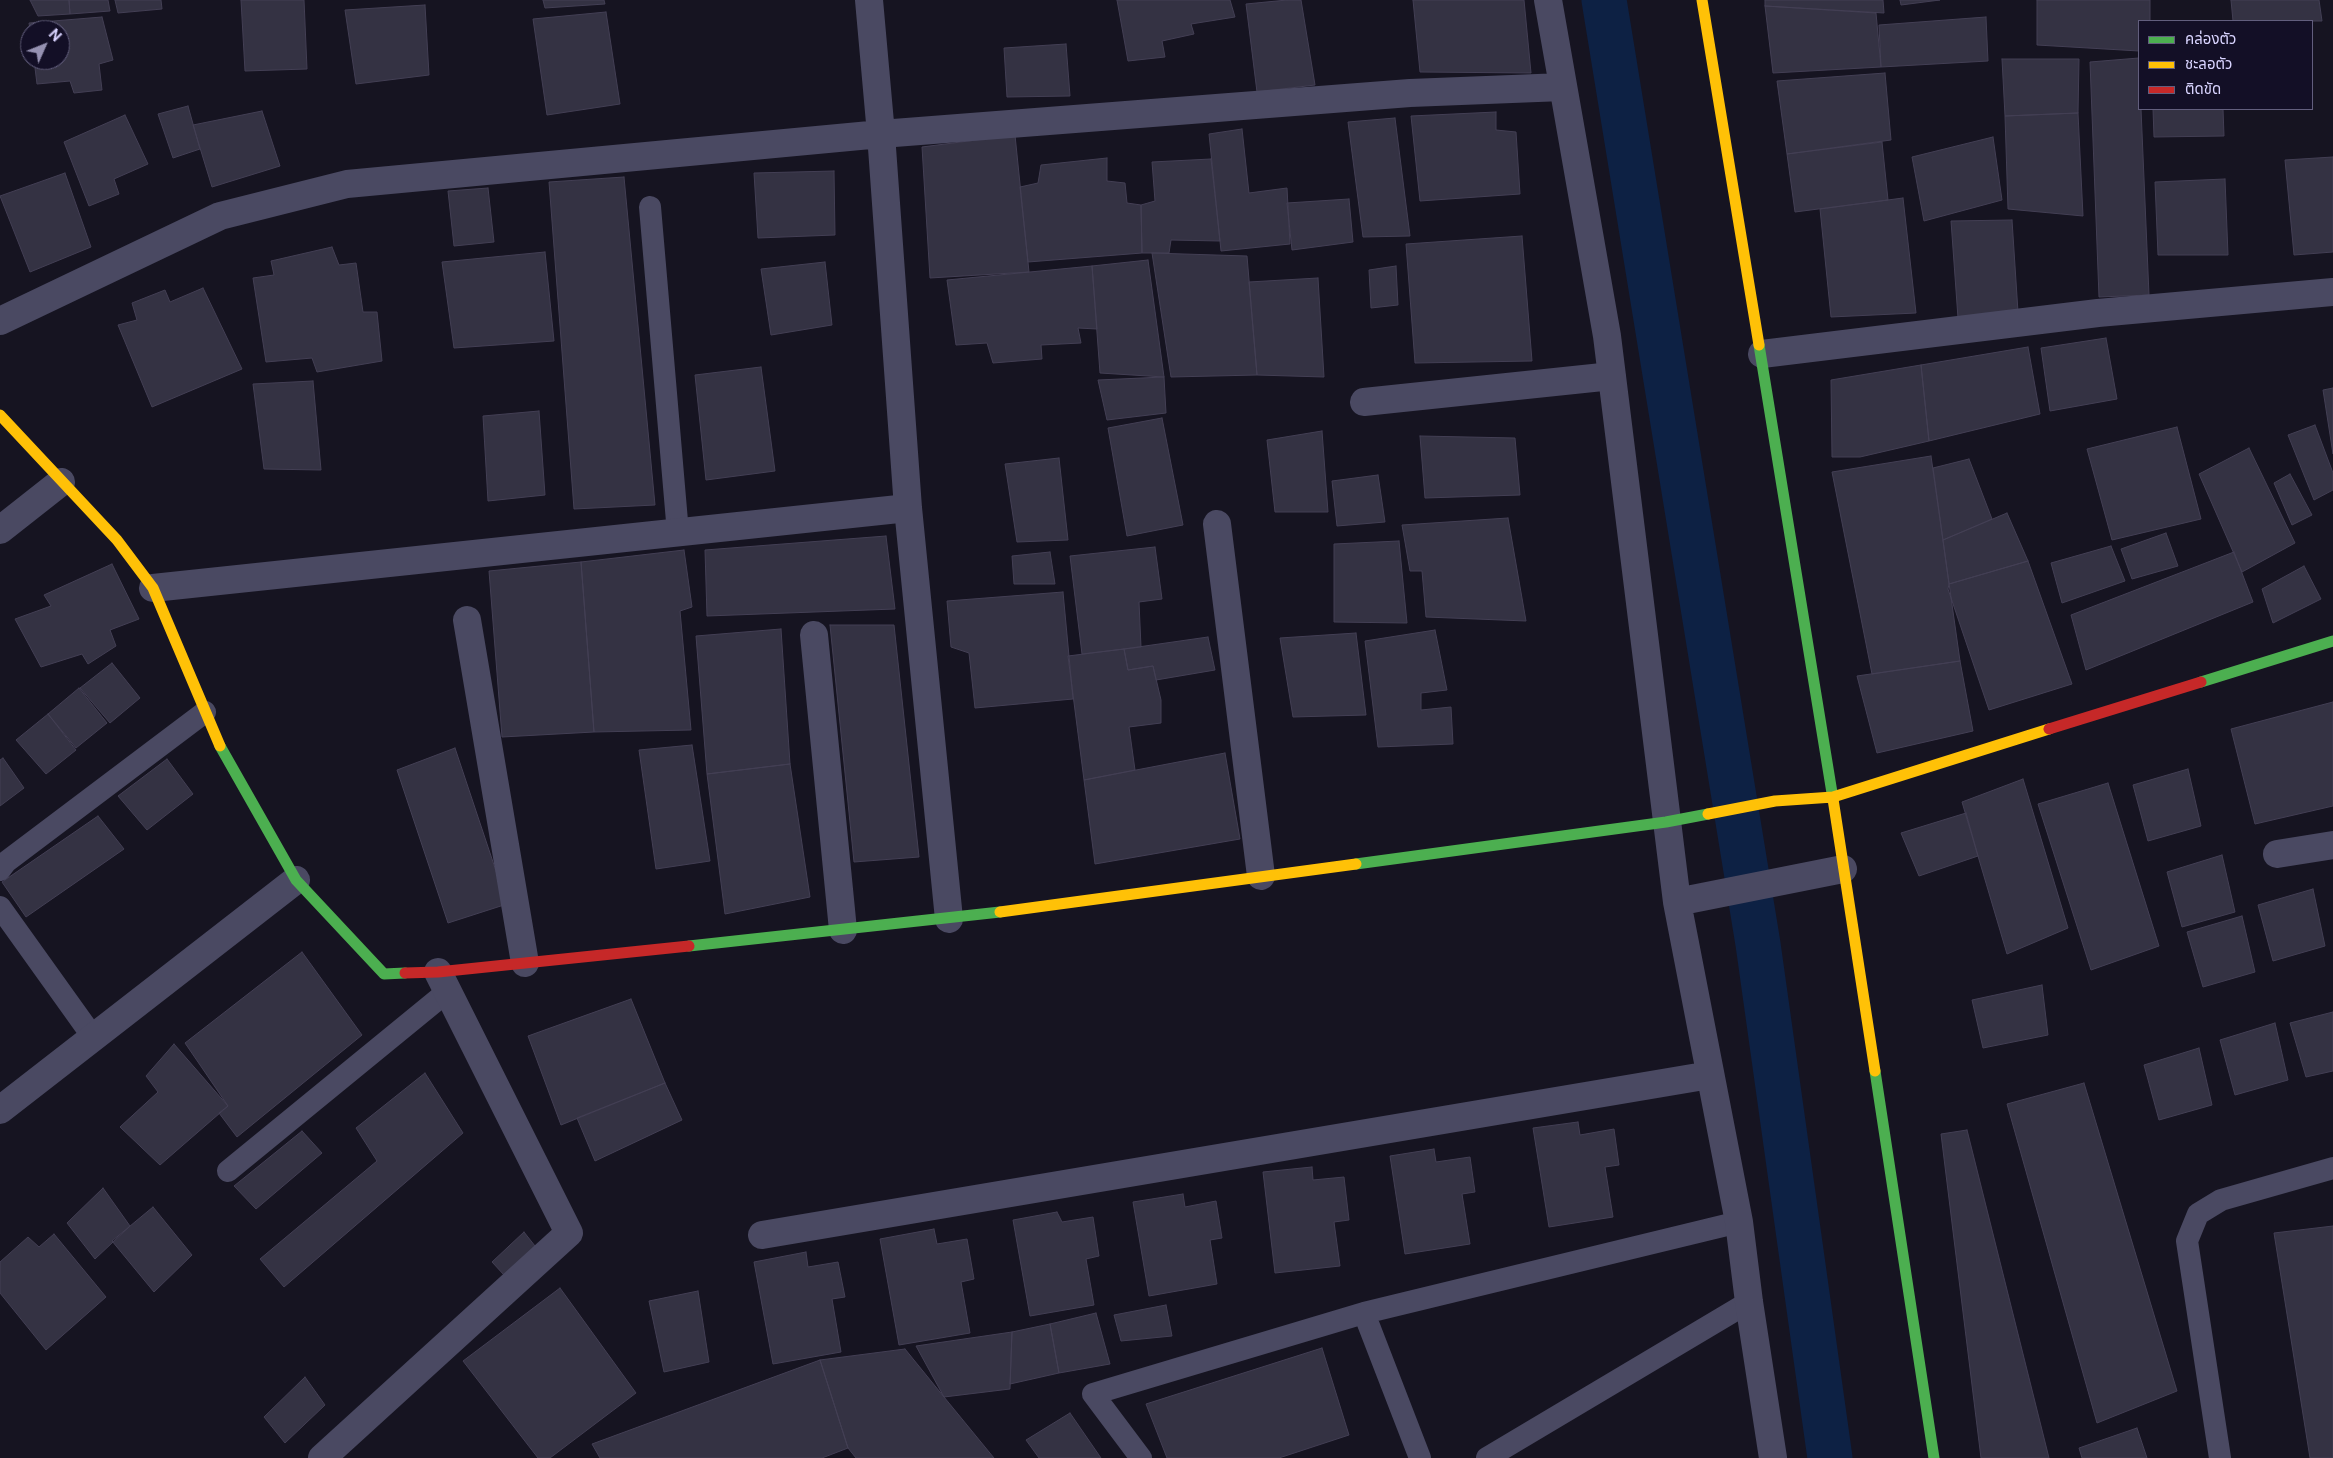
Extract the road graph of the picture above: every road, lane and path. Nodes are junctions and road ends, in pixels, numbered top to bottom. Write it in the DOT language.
graph roads {
  1 [pos="869,0"];
  2 [pos="1548,0"];
  3 [pos="1702,0"];
  4 [pos="1563,87"];
  5 [pos="881,134"];
  6 [pos="650,207"];
  7 [pos="2333,292"];
  8 [pos="0,321"];
  9 [pos="1762,354"];
  10 [pos="1612,376"];
  11 [pos="1364,402"];
  12 [pos="0,415"];
  13 [pos="61,482"];
  14 [pos="908,508"];
  15 [pos="1217,524"];
  16 [pos="0,530"];
  17 [pos="678,533"];
  18 [pos="153,588"];
  19 [pos="467,620"];
  20 [pos="814,635"];
  21 [pos="2333,641"];
  22 [pos="205,712"];
  23 [pos="1833,797"];
  24 [pos="1666,822"];
  25 [pos="2333,845"];
  26 [pos="2277,854"];
  27 [pos="1843,869"];
  28 [pos="0,870"];
  29 [pos="1261,876"];
  30 [pos="296,880"];
  31 [pos="1677,902"];
  32 [pos="0,907"];
  33 [pos="949,918"];
  34 [pos="843,930"];
  35 [pos="525,963"];
  36 [pos="443,982"];
  37 [pos="93,1037"];
  38 [pos="1710,1075"];
  39 [pos="0,1110"];
  40 [pos="2333,1168"];
  41 [pos="228,1171"];
  42 [pos="1740,1222"];
  43 [pos="762,1235"];
  44 [pos="1749,1302"];
  45 [pos="1364,1313"];
  46 [pos="322,1458"];
  47 [pos="1141,1458"];
  48 [pos="1420,1458"];
  49 [pos="1487,1458"];
  50 [pos="1773,1458"];
  51 [pos="1934,1458"];
  52 [pos="2220,1458"];
  1 -- 5 [label="street"];
  2 -- 4 [label="street"];
  3 -- 9 [label="street"];
  4 -- 5 [label="street"];
  4 -- 10 [label="street"];
  5 -- 8 [label="street"];
  5 -- 14 [label="street"];
  6 -- 17 [label="lane"];
  7 -- 9 [label="street"];
  9 -- 23 [label="street"];
  10 -- 11 [label="street"];
  10 -- 24 [label="street"];
  12 -- 13 [label="street"];
  13 -- 16 [label="street"];
  13 -- 18 [label="street"];
  14 -- 17 [label="street"];
  14 -- 33 [label="street"];
  15 -- 29 [label="street"];
  17 -- 18 [label="street"];
  18 -- 22 [label="street"];
  19 -- 35 [label="street"];
  20 -- 34 [label="street"];
  21 -- 23 [label="street"];
  22 -- 28 [label="lane"];
  22 -- 30 [label="street"];
  23 -- 24 [label="street"];
  23 -- 27 [label="street"];
  24 -- 29 [label="street"];
  24 -- 31 [label="street"];
  25 -- 26 [label="street"];
  27 -- 31 [label="street"];
  27 -- 51 [label="street"];
  29 -- 33 [label="street"];
  30 -- 36 [label="street"];
  30 -- 37 [label="street"];
  31 -- 38 [label="street"];
  32 -- 37 [label="lane"];
  33 -- 34 [label="street"];
  34 -- 35 [label="street"];
  35 -- 36 [label="street"];
  36 -- 41 [label="lane"];
  36 -- 46 [label="street"];
  37 -- 39 [label="street"];
  38 -- 42 [label="street"];
  38 -- 43 [label="street"];
  40 -- 52 [label="lane"];
  42 -- 44 [label="street"];
  42 -- 45 [label="lane"];
  44 -- 49 [label="lane"];
  44 -- 50 [label="street"];
  45 -- 47 [label="lane"];
  45 -- 48 [label="lane"];
}
